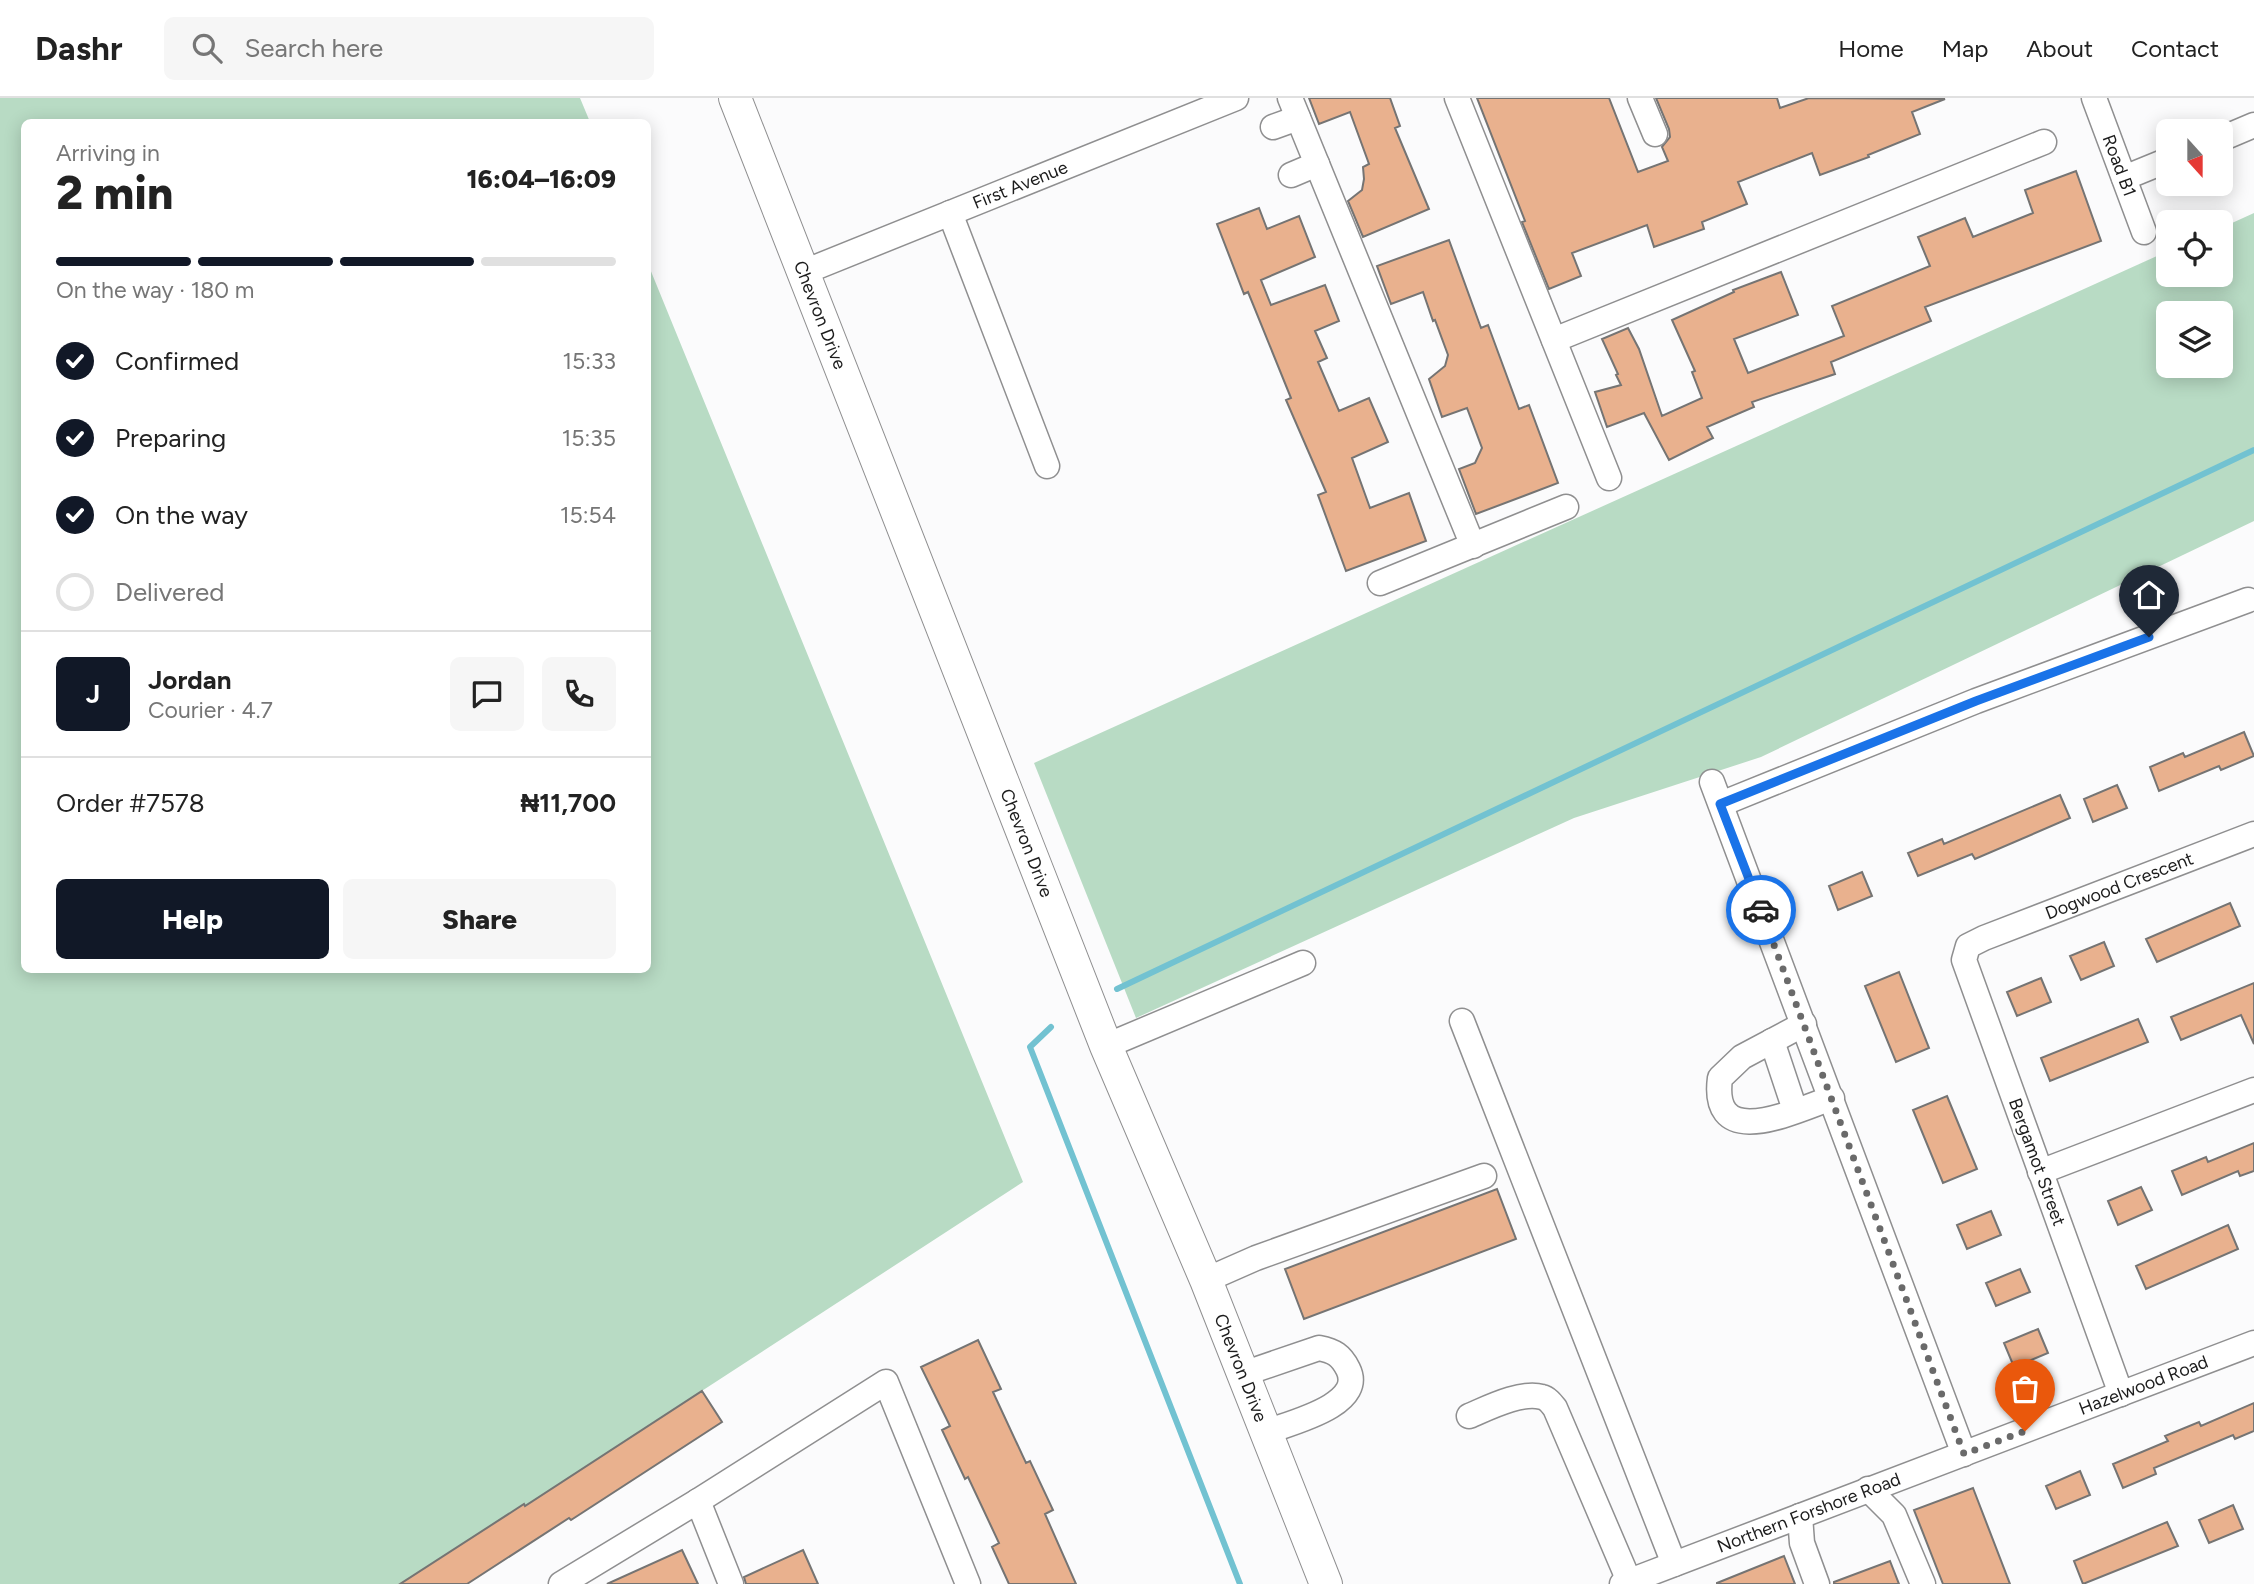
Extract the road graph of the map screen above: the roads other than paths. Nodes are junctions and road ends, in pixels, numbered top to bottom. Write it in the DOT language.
graph roads {
  1 [pos="735,98"];
  2 [pos="1236,98"];
  3 [pos="1457,98"];
  4 [pos="1640,98"];
  5 [pos="2094,98"];
  6 [pos="1294,108"];
  7 [pos="2254,125"];
  8 [pos="1273,127"];
  9 [pos="1655,134"];
  10 [pos="2233,134"];
  11 [pos="2044,142"];
  12 [pos="1317,164"];
  13 [pos="2156,165"];
  14 [pos="1291,175"];
  15 [pos="2124,177"];
  16 [pos="950,213"];
  17 [pos="2144,232"];
  18 [pos="804,272"];
  19 [pos="1554,340"];
  20 [pos="1048,466"];
  21 [pos="1609,478"];
  22 [pos="1566,507"];
  23 [pos="1473,546"];
  24 [pos="1380,583"];
  25 [pos="2248,600"];
  26 [pos="2254,834"];
  27 [pos="1984,938"];
  28 [pos="1303,963"];
  29 [pos="1462,1021"];
  30 [pos="1804,1024"];
  31 [pos="1772,1041"];
  32 [pos="1106,1046"];
  33 [pos="2254,1090"];
  34 [pos="1832,1098"];
  35 [pos="1795,1110"];
  36 [pos="2040,1172"];
  37 [pos="1484,1176"];
  38 [pos="1206,1280"];
  39 [pos="2254,1343"];
  40 [pos="1243,1374"];
  41 [pos="2121,1394"];
  42 [pos="1469,1416"];
  43 [pos="1266,1432"];
  44 [pos="1996,1442"];
  45 [pos="1964,1454"];
  46 [pos="1868,1489"];
  47 [pos="698,1501"];
  48 [pos="1800,1516"];
  49 [pos="1674,1564"];
  50 [pos="1625,1583"];
  51 [pos="561,1584"];
  52 [pos="731,1584"];
  53 [pos="968,1584"];
  54 [pos="1326,1584"];
  55 [pos="1817,1584"];
  56 [pos="1923,1584"];
  1 -- 18 [label="main road, Chevron Drive"];
  2 -- 16 [label="street, First Avenue"];
  3 -- 19 [label="street"];
  4 -- 9 [label="street"];
  5 -- 15 [label="street, Road B1"];
  6 -- 8 [label="street"];
  6 -- 12 [label="street"];
  7 -- 10 [label="street"];
  11 -- 19 [label="street"];
  12 -- 14 [label="street"];
  12 -- 23 [label="street"];
  13 -- 15 [label="street"];
  15 -- 17 [label="street, Road B1"];
  16 -- 18 [label="street, First Avenue"];
  16 -- 20 [label="street"];
  18 -- 32 [label="main road, Chevron Drive"];
  19 -- 21 [label="street"];
  22 -- 23 [label="street"];
  23 -- 24 [label="street"];
  25 -- 30 [label="street"];
  26 -- 27 [label="street, Dogwood Crescent"];
  27 -- 36 [label="street, Bergamot Street"];
  28 -- 32 [label="street"];
  29 -- 49 [label="street"];
  30 -- 31 [label="street"];
  30 -- 34 [label="street"];
  31 -- 35 [label="street"];
  31 -- 35 [label="street"];
  32 -- 38 [label="main road, Chevron Drive"];
  33 -- 36 [label="street"];
  34 -- 35 [label="street"];
  34 -- 45 [label="street"];
  36 -- 41 [label="street, Bergamot Street"];
  37 -- 38 [label="street"];
  38 -- 40 [label="main road, Chevron Drive"];
  39 -- 41 [label="street, Hazelwood Road"];
  40 -- 43 [label="main road, Chevron Drive"];
  40 -- 43 [label="street"];
  41 -- 44 [label="street, Hazelwood Road"];
  42 -- 50 [label="street"];
  43 -- 54 [label="main road, Chevron Drive"];
  44 -- 45 [label="street, Northern Forshore Road"];
  45 -- 46 [label="street, Northern Forshore Road"];
  46 -- 48 [label="street, Northern Forshore Road"];
  46 -- 56 [label="street"];
  47 -- 51 [label="street"];
  47 -- 52 [label="street"];
  47 -- 53 [label="street"];
  48 -- 49 [label="street, Northern Forshore Road"];
  48 -- 55 [label="street"];
  49 -- 50 [label="street, Northern Forshore Road"];
}
